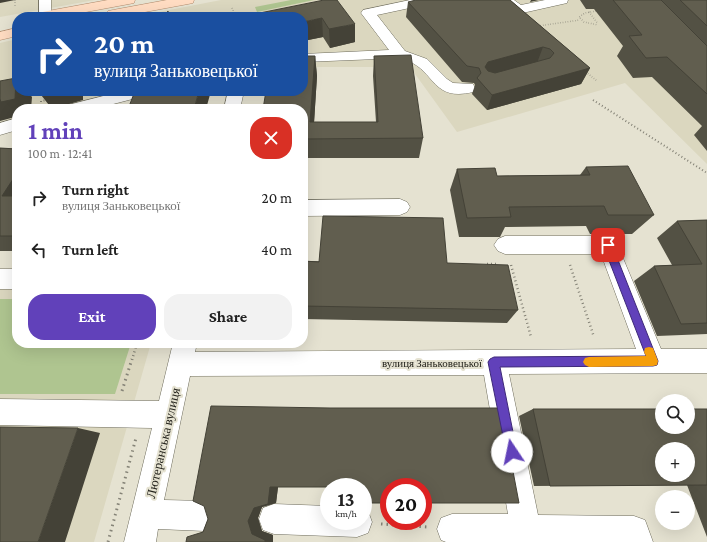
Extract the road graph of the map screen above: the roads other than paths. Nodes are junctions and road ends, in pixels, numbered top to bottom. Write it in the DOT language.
graph roads {
  1 [pos="45,0"];
  2 [pos="129,0"];
  3 [pos="188,0"];
  4 [pos="428,0"];
  5 [pos="506,0"];
  6 [pos="562,0"];
  7 [pos="42,12"];
  8 [pos="63,12"];
  9 [pos="124,12"];
  10 [pos="12,22"];
  11 [pos="0,24"];
  12 [pos="12,33"];
  13 [pos="0,36"];
  14 [pos="400,55"];
  15 [pos="308,58"];
  16 [pos="467,88"];
  17 [pos="123,96"];
  18 [pos="93,104"];
  19 [pos="12,125"];
  20 [pos="0,129"];
  21 [pos="400,207"];
  22 [pos="308,208"];
  23 [pos="506,258"];
  24 [pos="0,279"];
  25 [pos="12,279"];
  26 [pos="183,354"];
  27 [pos="653,361"];
  28 [pos="707,361"];
  29 [pos="494,362"];
  30 [pos="0,412"];
  31 [pos="169,415"];
  32 [pos="205,516"];
  33 [pos="274,519"];
  34 [pos="320,521"];
  35 [pos="143,528"];
  36 [pos="452,529"];
  37 [pos="526,530"];
  38 [pos="637,542"];
  1 -- 7 [label="street"];
  2 -- 8 [label="main road"];
  3 -- 9 [label="main road"];
  4 -- 14 [label="street"];
  5 -- 6 [label="street"];
  10 -- 11 [label="main road"];
  12 -- 13 [label="main road"];
  14 -- 15 [label="street"];
  14 -- 16 [label="street"];
  17 -- 18 [label="street"];
  19 -- 20 [label="street"];
  21 -- 22 [label="street"];
  23 -- 27 [label="street"];
  24 -- 25 [label="street"];
  26 -- 29 [label="street, вулиця Заньковецької"];
  26 -- 31 [label="street, Лютеранська вулиця"];
  27 -- 28 [label="street, вулиця Заньковецької"];
  27 -- 29 [label="street, вулиця Заньковецької"];
  29 -- 37 [label="street"];
  30 -- 31 [label="street"];
  31 -- 35 [label="street, Лютеранська вулиця"];
  32 -- 35 [label="street"];
  33 -- 34 [label="street"];
  36 -- 37 [label="street"];
  37 -- 38 [label="street"];
}
